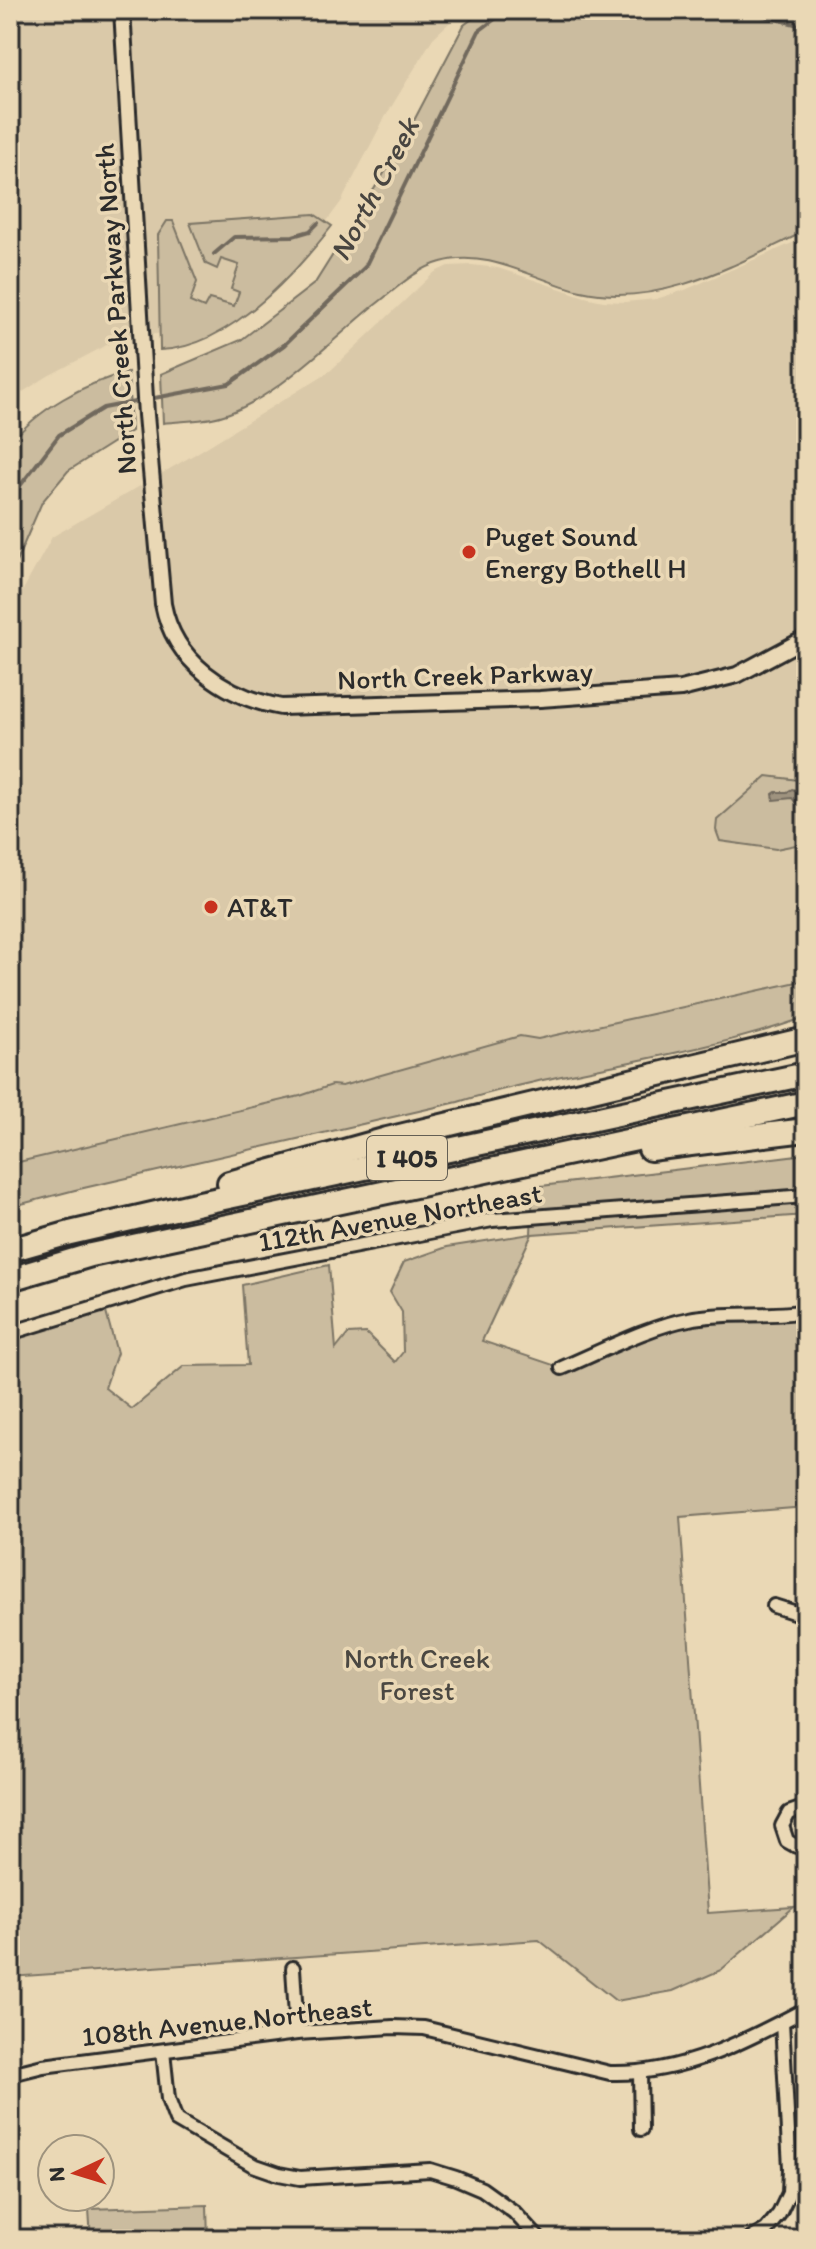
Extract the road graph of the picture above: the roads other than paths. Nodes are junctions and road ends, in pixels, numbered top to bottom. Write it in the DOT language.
graph roads {
  1 [pos="122,10"];
  2 [pos="163,604"];
  3 [pos="806,638"];
  4 [pos="806,1039"];
  5 [pos="806,1063"];
  6 [pos="806,1074"];
  7 [pos="806,1094"];
  8 [pos="806,1103"];
  9 [pos="806,1130"];
  10 [pos="557,1155"];
  11 [pos="201,1191"];
  12 [pos="806,1196"];
  13 [pos="10,1236"];
  14 [pos="10,1250"];
  15 [pos="10,1268"];
  16 [pos="10,1279"];
  17 [pos="806,1311"];
  18 [pos="10,1333"];
  19 [pos="562,1368"];
  20 [pos="774,1606"];
  21 [pos="806,1616"];
  22 [pos="806,1807"];
  23 [pos="806,1846"];
  24 [pos="293,1968"];
  25 [pos="806,2009"];
  26 [pos="782,2022"];
  27 [pos="297,2033"];
  28 [pos="163,2051"];
  29 [pos="15,2074"];
  30 [pos="640,2074"];
  31 [pos="641,2129"];
  32 [pos="539,2239"];
  33 [pos="751,2239"];
  1 -- 2 [label="street, North Creek Parkway North"];
  2 -- 3 [label="street, North Creek Parkway"];
  4 -- 11 [label="highway"];
  5 -- 11 [label="highway, I 405"];
  6 -- 14 [label="highway, I 405"];
  7 -- 15 [label="highway, I 405"];
  8 -- 10 [label="highway, I 405"];
  9 -- 10 [label="highway"];
  10 -- 16 [label="highway, I 405"];
  11 -- 13 [label="highway, I 405"];
  12 -- 18 [label="street, 112th Avenue Northeast"];
  17 -- 19 [label="street"];
  20 -- 21 [label="street"];
  22 -- 23 [label="street"];
  24 -- 27 [label="street"];
  25 -- 26 [label="street, 108th Avenue Northeast"];
  26 -- 30 [label="street, 108th Avenue Northeast"];
  26 -- 33 [label="street"];
  27 -- 28 [label="street, 108th Avenue Northeast"];
  27 -- 30 [label="street, 108th Avenue Northeast"];
  28 -- 29 [label="street, 108th Avenue Northeast"];
  28 -- 32 [label="street"];
  30 -- 31 [label="street"];
}
